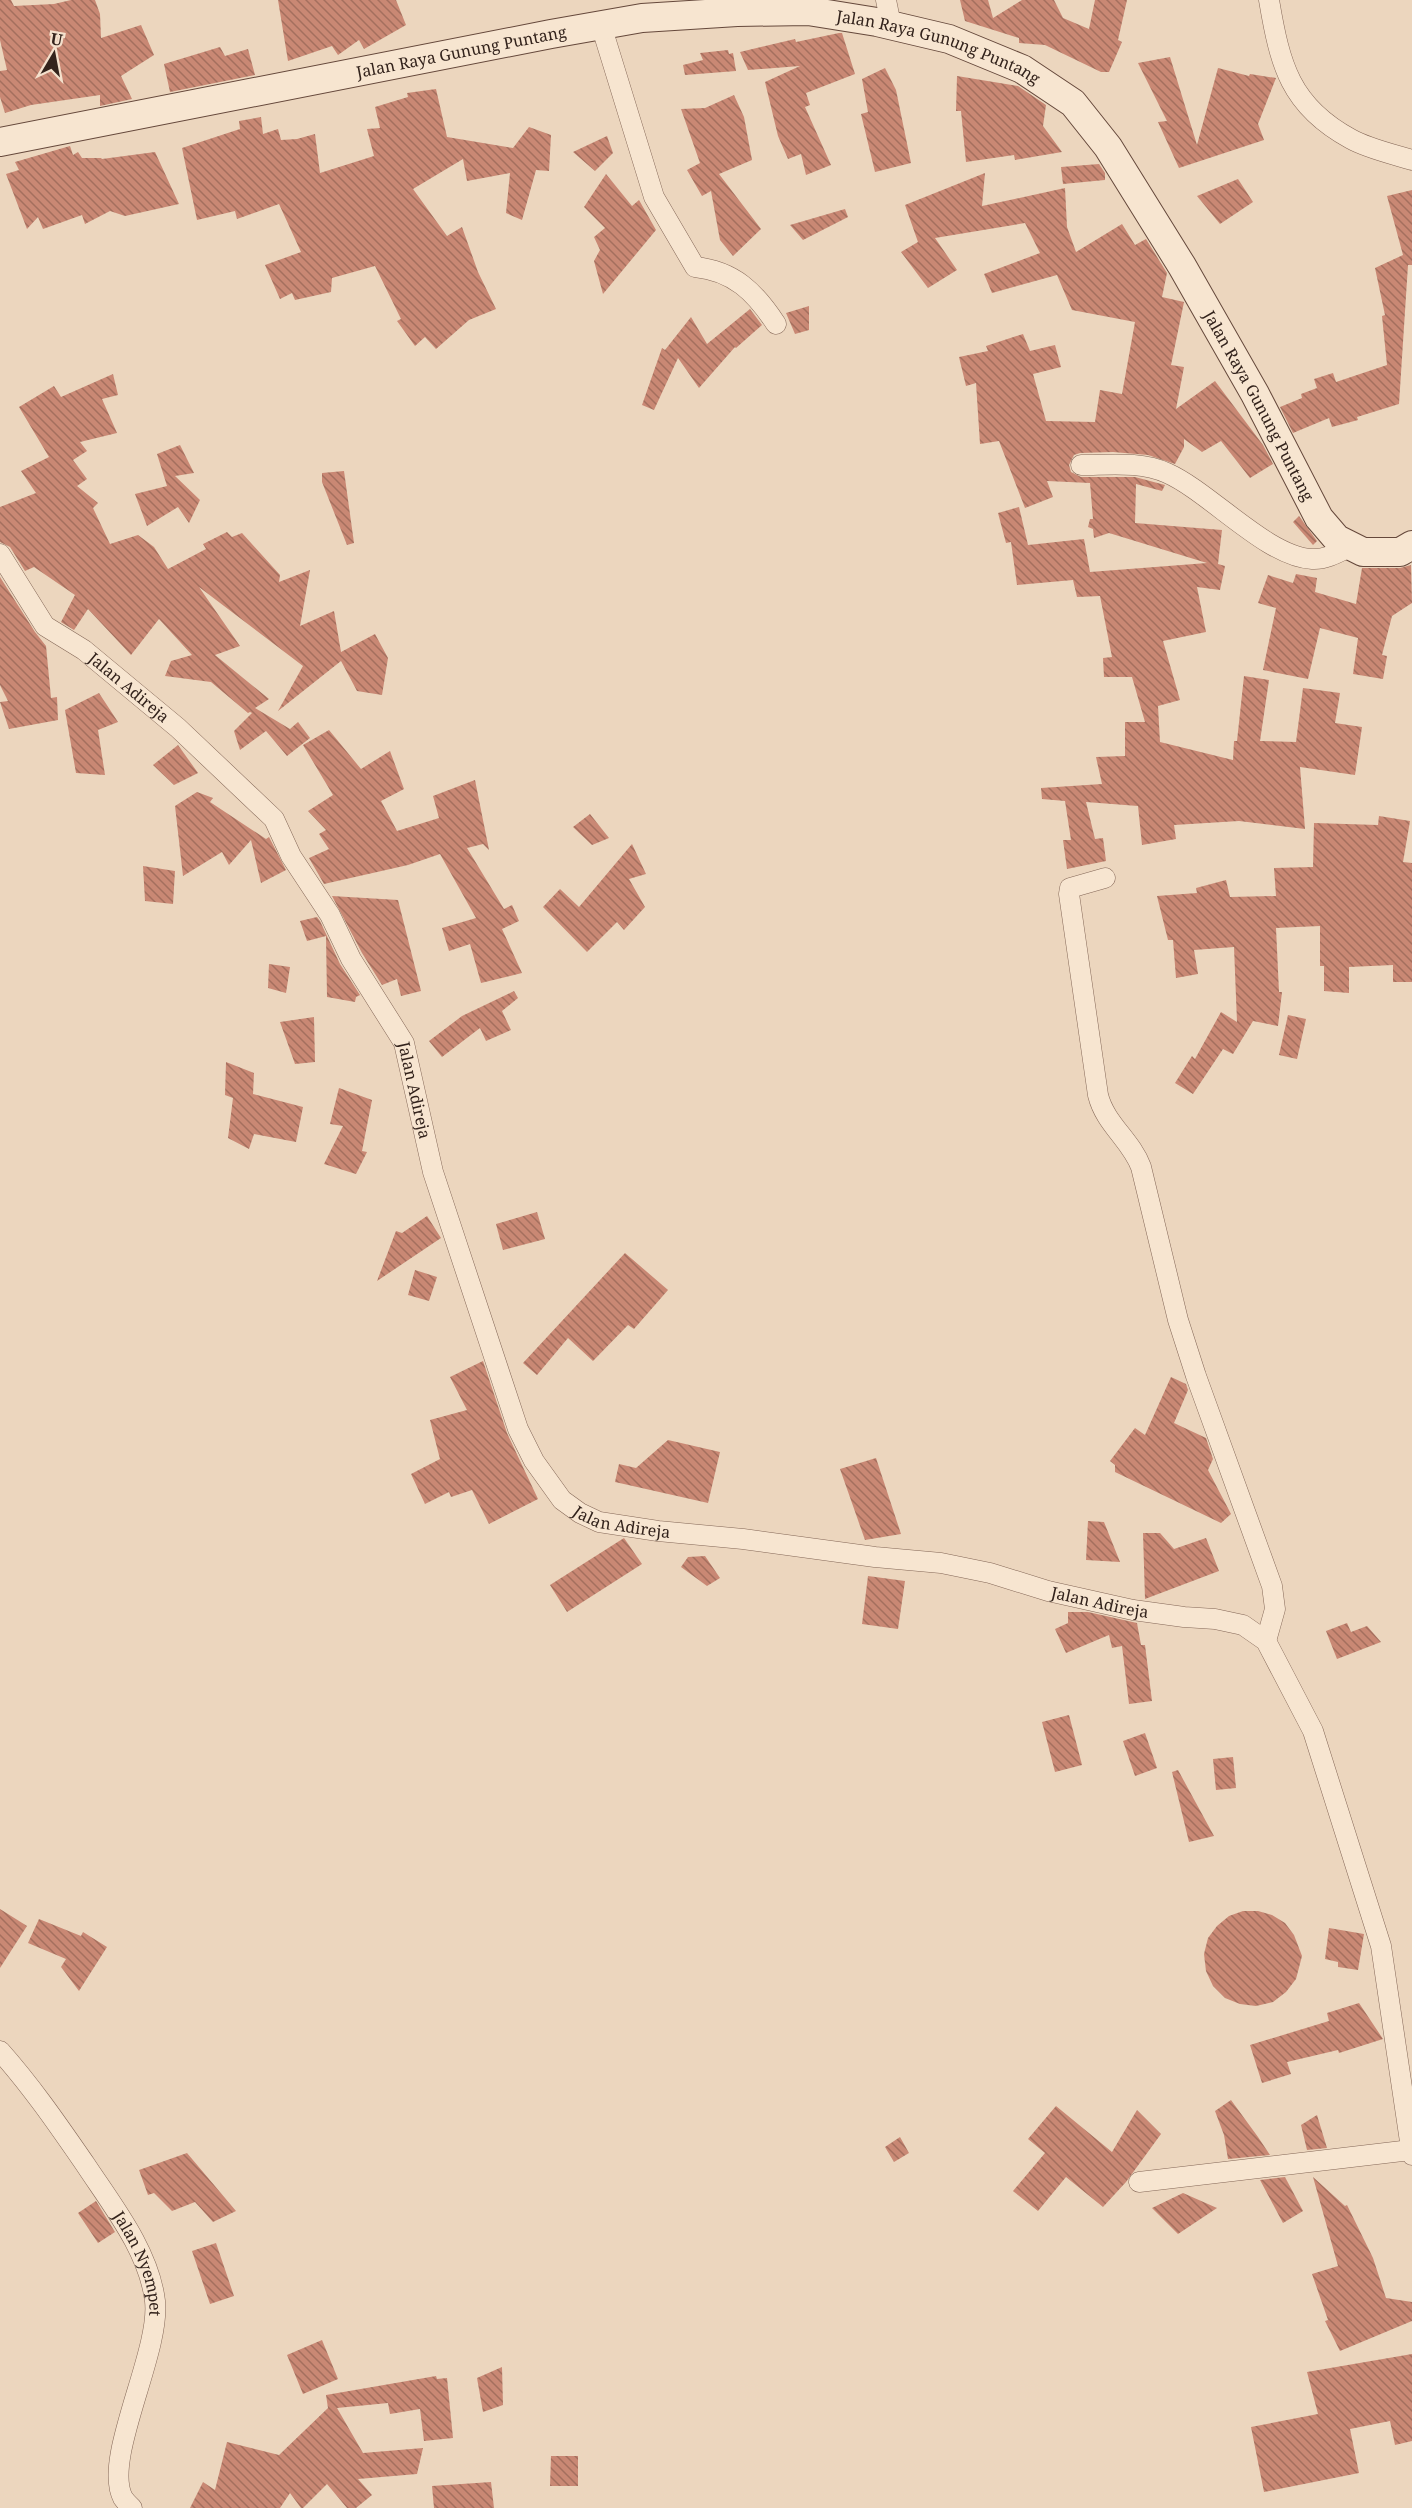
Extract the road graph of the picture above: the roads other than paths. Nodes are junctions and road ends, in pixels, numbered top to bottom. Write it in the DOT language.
graph roads {
  1 [pos="1269,0"];
  2 [pos="889,13"];
  3 [pos="601,25"];
  4 [pos="0,142"];
  5 [pos="1412,160"];
  6 [pos="776,324"];
  7 [pos="1081,465"];
  8 [pos="1412,545"];
  9 [pos="1351,546"];
  10 [pos="0,554"];
  11 [pos="1105,878"];
  12 [pos="1266,1641"];
  13 [pos="0,2051"];
  14 [pos="1411,2150"];
  15 [pos="1412,2155"];
  16 [pos="1139,2181"];
  17 [pos="132,2508"];
  1 -- 5 [label="street"];
  2 -- 3 [label="street, Jalan Raya Gunung Puntang"];
  2 -- 9 [label="street, Jalan Raya Gunung Puntang"];
  3 -- 4 [label="street, Jalan Raya Gunung Puntang"];
  3 -- 6 [label="street"];
  7 -- 9 [label="street"];
  8 -- 9 [label="street, Jalan Raya Gunung Puntang"];
  10 -- 12 [label="street, Jalan Adireja"];
  11 -- 12 [label="street"];
  12 -- 14 [label="street, Jalan Adireja"];
  13 -- 17 [label="street, Jalan Nyempet"];
  14 -- 15 [label="street, Jalan Adireja"];
  14 -- 16 [label="street"];
}
